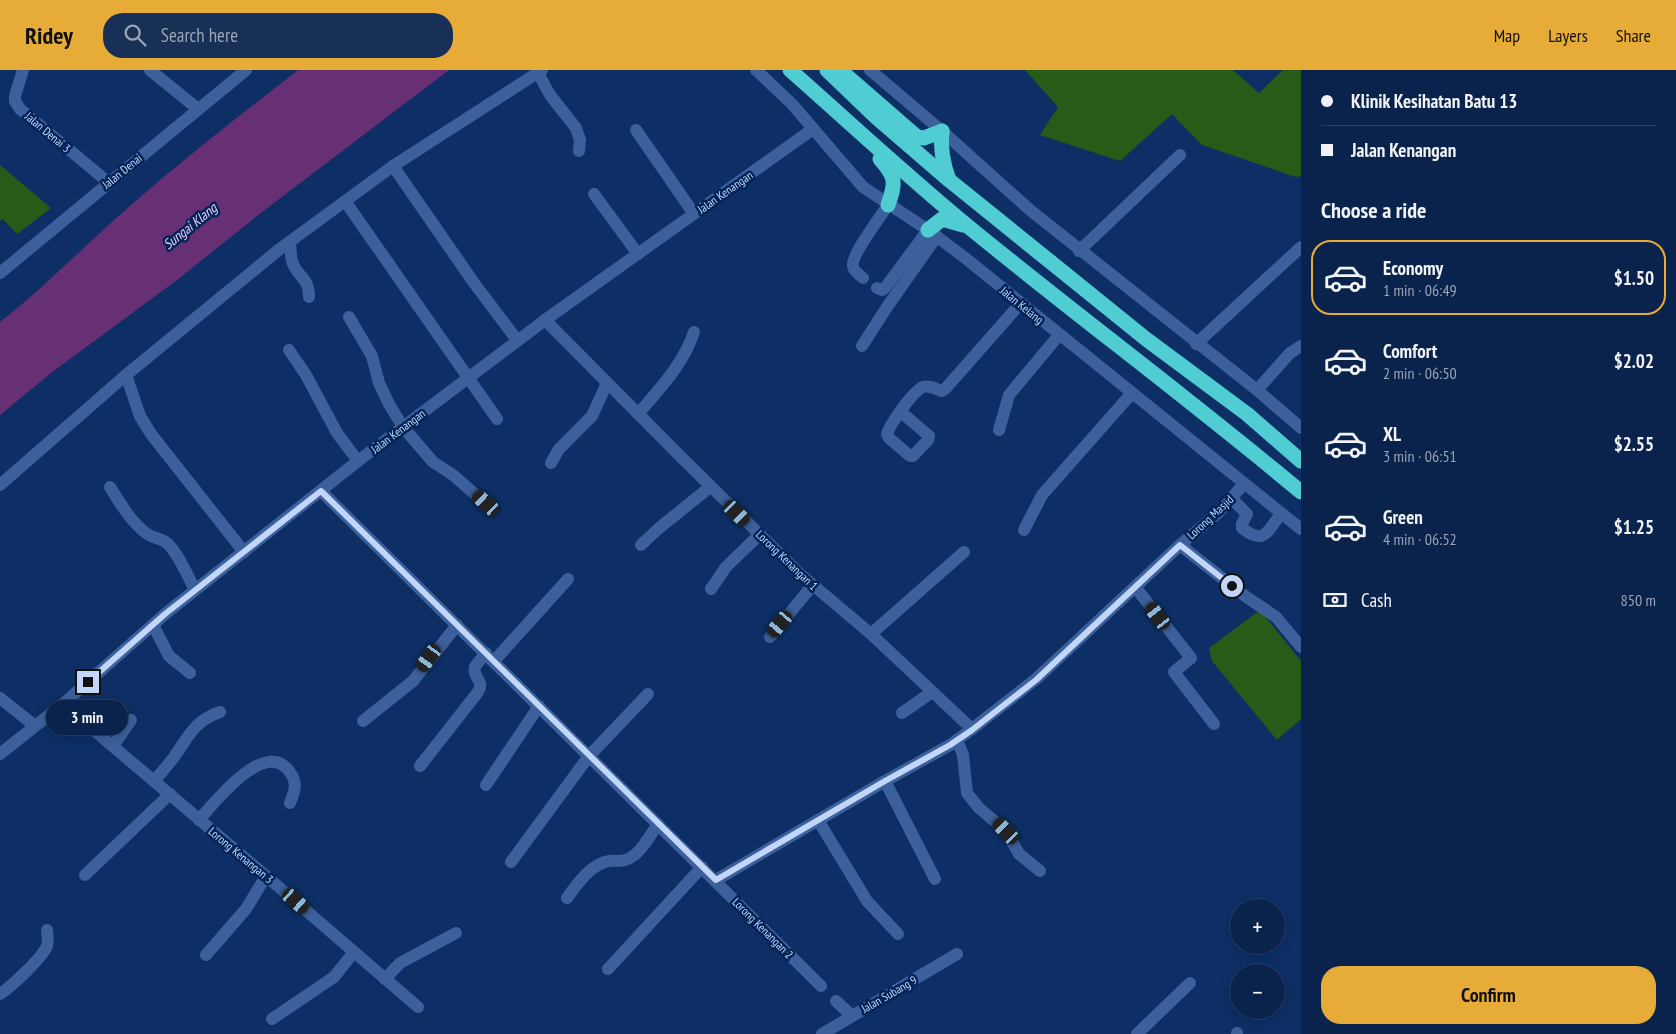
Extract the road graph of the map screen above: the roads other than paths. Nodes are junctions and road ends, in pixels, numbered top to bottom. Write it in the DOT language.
graph roads {
  1 [pos="23,70"];
  2 [pos="150,70"];
  3 [pos="246,70"];
  4 [pos="756,70"];
  5 [pos="790,70"];
  6 [pos="826,70"];
  7 [pos="840,70"];
  8 [pos="870,70"];
  9 [pos="540,72"];
  10 [pos="198,109"];
  11 [pos="813,129"];
  12 [pos="636,130"];
  13 [pos="942,131"];
  14 [pos="861,135"];
  15 [pos="579,151"];
  16 [pos="1180,155"];
  17 [pos="393,166"];
  18 [pos="950,180"];
  19 [pos="108,182"];
  20 [pos="594,194"];
  21 [pos="344,201"];
  22 [pos="888,204"];
  23 [pos="694,214"];
  24 [pos="970,228"];
  25 [pos="932,233"];
  26 [pos="290,242"];
  27 [pos="1301,247"];
  28 [pos="1079,251"];
  29 [pos="638,254"];
  30 [pos="1,269"];
  31 [pos="863,278"];
  32 [pos="877,288"];
  33 [pos="309,297"];
  34 [pos="1020,304"];
  35 [pos="349,318"];
  36 [pos="545,320"];
  37 [pos="694,332"];
  38 [pos="1059,335"];
  39 [pos="517,340"];
  40 [pos="1196,344"];
  41 [pos="862,346"];
  42 [pos="1301,346"];
  43 [pos="289,350"];
  44 [pos="126,375"];
  45 [pos="468,379"];
  46 [pos="607,383"];
  47 [pos="1257,390"];
  48 [pos="1132,394"];
  49 [pos="901,412"];
  50 [pos="638,414"];
  51 [pos="497,420"];
  52 [pos="403,427"];
  53 [pos="1301,428"];
  54 [pos="999,430"];
  55 [pos="1301,461"];
  56 [pos="358,462"];
  57 [pos="551,463"];
  58 [pos="1244,484"];
  59 [pos="0,486"];
  60 [pos="710,486"];
  61 [pos="110,487"];
  62 [pos="321,491"];
  63 [pos="1301,492"];
  64 [pos="1232,498"];
  65 [pos="486,503"];
  66 [pos="1281,514"];
  67 [pos="1301,529"];
  68 [pos="1024,530"];
  69 [pos="760,534"];
  70 [pos="641,545"];
  71 [pos="1180,545"];
  72 [pos="244,552"];
  73 [pos="964,552"];
  74 [pos="568,579"];
  75 [pos="812,586"];
  76 [pos="1136,588"];
  77 [pos="711,589"];
  78 [pos="195,590"];
  79 [pos="153,625"];
  80 [pos="457,625"];
  81 [pos="871,634"];
  82 [pos="770,637"];
  83 [pos="1301,647"];
  84 [pos="490,657"];
  85 [pos="190,673"];
  86 [pos="932,692"];
  87 [pos="648,694"];
  88 [pos="0,698"];
  89 [pos="63,704"];
  90 [pos="538,706"];
  91 [pos="220,712"];
  92 [pos="902,713"];
  93 [pos="132,720"];
  94 [pos="363,721"];
  95 [pos="1214,724"];
  96 [pos="35,726"];
  97 [pos="972,730"];
  98 [pos="958,740"];
  99 [pos="113,746"];
  100 [pos="0,754"];
  101 [pos="589,756"];
  102 [pos="420,766"];
  103 [pos="154,780"];
  104 [pos="885,781"];
  105 [pos="486,785"];
  106 [pos="170,794"];
  107 [pos="290,803"];
  108 [pos="200,820"];
  109 [pos="818,820"];
  110 [pos="658,824"];
  111 [pos="511,862"];
  112 [pos="702,867"];
  113 [pos="1040,871"];
  114 [pos="85,875"];
  115 [pos="266,876"];
  116 [pos="935,879"];
  117 [pos="716,880"];
  118 [pos="566,898"];
  119 [pos="47,930"];
  120 [pos="456,933"];
  121 [pos="898,934"];
  122 [pos="354,952"];
  123 [pos="957,954"];
  124 [pos="206,955"];
  125 [pos="608,969"];
  126 [pos="385,978"];
  127 [pos="1190,983"];
  128 [pos="821,986"];
  129 [pos="0,994"];
  130 [pos="836,1000"];
  131 [pos="418,1007"];
  132 [pos="852,1016"];
  133 [pos="272,1019"];
  134 [pos="822,1034"];
  135 [pos="1137,1034"];
  1 -- 19 [label="street, Jalan Denai 3"];
  2 -- 10 [label="street"];
  3 -- 10 [label="street, Jalan Denai"];
  4 -- 11 [label="street, Jalan Kelang"];
  5 -- 14 [label="highway"];
  6 -- 18 [label="highway"];
  7 -- 13 [label="highway"];
  8 -- 13 [label="street"];
  9 -- 15 [label="street"];
  9 -- 17 [label="street"];
  10 -- 19 [label="street, Jalan Denai"];
  11 -- 22 [label="street, Jalan Kelang"];
  11 -- 23 [label="street, Jalan Kenangan"];
  12 -- 23 [label="street"];
  13 -- 18 [label="highway"];
  13 -- 28 [label="street"];
  14 -- 22 [label="highway"];
  14 -- 24 [label="highway"];
  16 -- 28 [label="street"];
  17 -- 21 [label="street"];
  17 -- 39 [label="street"];
  18 -- 55 [label="highway"];
  19 -- 30 [label="street, Jalan Denai"];
  20 -- 29 [label="street"];
  21 -- 26 [label="street"];
  21 -- 45 [label="street"];
  22 -- 25 [label="street, Jalan Kelang"];
  22 -- 31 [label="street"];
  23 -- 29 [label="street, Jalan Kenangan"];
  24 -- 25 [label="highway"];
  24 -- 63 [label="highway"];
  25 -- 32 [label="street"];
  25 -- 34 [label="street, Jalan Kelang"];
  25 -- 41 [label="street"];
  26 -- 33 [label="street"];
  26 -- 44 [label="street"];
  27 -- 40 [label="street"];
  28 -- 40 [label="street"];
  29 -- 36 [label="street, Jalan Kenangan"];
  34 -- 38 [label="street, Jalan Kelang"];
  34 -- 49 [label="street"];
  35 -- 52 [label="street"];
  36 -- 39 [label="street, Jalan Kenangan"];
  36 -- 46 [label="street, Lorong Kenangan 1"];
  37 -- 50 [label="street"];
  38 -- 48 [label="street, Jalan Kelang"];
  38 -- 54 [label="street"];
  39 -- 45 [label="street, Jalan Kenangan"];
  40 -- 47 [label="street"];
  42 -- 47 [label="street"];
  43 -- 56 [label="street"];
  44 -- 59 [label="street"];
  44 -- 72 [label="street"];
  45 -- 51 [label="street"];
  45 -- 52 [label="street, Jalan Kenangan"];
  46 -- 50 [label="street, Lorong Kenangan 1"];
  46 -- 57 [label="street"];
  47 -- 53 [label="street"];
  48 -- 58 [label="street, Jalan Kelang"];
  48 -- 68 [label="street"];
  50 -- 60 [label="street, Lorong Kenangan 1"];
  52 -- 56 [label="street, Jalan Kenangan"];
  52 -- 65 [label="street"];
  56 -- 62 [label="street, Jalan Kenangan"];
  58 -- 64 [label="street, Lorong Masjid"];
  58 -- 66 [label="street, Jalan Kelang"];
  60 -- 69 [label="street, Lorong Kenangan 1"];
  60 -- 70 [label="street"];
  61 -- 78 [label="street"];
  62 -- 72 [label="street, Jalan Kenangan"];
  62 -- 80 [label="street, Lorong Kenangan 2"];
  64 -- 66 [label="street"];
  64 -- 71 [label="street, Lorong Masjid"];
  66 -- 67 [label="street, Jalan Kelang"];
  69 -- 75 [label="street, Lorong Kenangan 1"];
  69 -- 77 [label="street"];
  71 -- 76 [label="street, Lorong Masjid"];
  71 -- 83 [label="street"];
  72 -- 78 [label="street, Jalan Kenangan"];
  73 -- 81 [label="street"];
  74 -- 84 [label="street"];
  75 -- 81 [label="street, Lorong Kenangan 1"];
  75 -- 82 [label="street"];
  76 -- 95 [label="street"];
  76 -- 97 [label="street, Lorong Masjid"];
  78 -- 79 [label="street, Jalan Kenangan"];
  79 -- 85 [label="street"];
  79 -- 89 [label="street, Jalan Kenangan"];
  80 -- 84 [label="street, Lorong Kenangan 2"];
  80 -- 94 [label="street"];
  81 -- 86 [label="street, Lorong Kenangan 1"];
  84 -- 90 [label="street, Lorong Kenangan 2"];
  84 -- 102 [label="street"];
  86 -- 92 [label="street"];
  86 -- 97 [label="street, Lorong Kenangan 1"];
  87 -- 101 [label="street"];
  88 -- 96 [label="street"];
  89 -- 96 [label="street, Jalan Kenangan"];
  89 -- 99 [label="street, Lorong Kenangan 3"];
  90 -- 101 [label="street, Lorong Kenangan 2"];
  90 -- 105 [label="street"];
  91 -- 103 [label="street"];
  93 -- 99 [label="street"];
  96 -- 100 [label="street, Jalan Kenangan"];
  97 -- 98 [label="street, Lorong Masjid"];
  98 -- 104 [label="street, Lorong Masjid"];
  98 -- 113 [label="street"];
  99 -- 103 [label="street, Lorong Kenangan 3"];
  101 -- 110 [label="street, Lorong Kenangan 2"];
  101 -- 111 [label="street"];
  103 -- 106 [label="street, Lorong Kenangan 3"];
  104 -- 109 [label="street, Lorong Masjid"];
  104 -- 116 [label="street"];
  106 -- 108 [label="street, Lorong Kenangan 3"];
  106 -- 114 [label="street"];
  107 -- 108 [label="street"];
  108 -- 115 [label="street, Lorong Kenangan 3"];
  109 -- 117 [label="street, Lorong Masjid"];
  109 -- 121 [label="street"];
  110 -- 112 [label="street, Lorong Kenangan 2"];
  110 -- 118 [label="street"];
  112 -- 117 [label="street, Lorong Kenangan 2"];
  112 -- 125 [label="street"];
  115 -- 122 [label="street, Lorong Kenangan 3"];
  115 -- 124 [label="street"];
  117 -- 128 [label="street, Lorong Kenangan 2"];
  119 -- 129 [label="street"];
  120 -- 126 [label="street"];
  122 -- 126 [label="street, Lorong Kenangan 3"];
  122 -- 133 [label="street"];
  123 -- 132 [label="street, Jalan Subang 9"];
  126 -- 131 [label="street, Lorong Kenangan 3"];
  127 -- 135 [label="street"];
  130 -- 132 [label="street"];
  132 -- 134 [label="street, Jalan Subang 9"];
}
